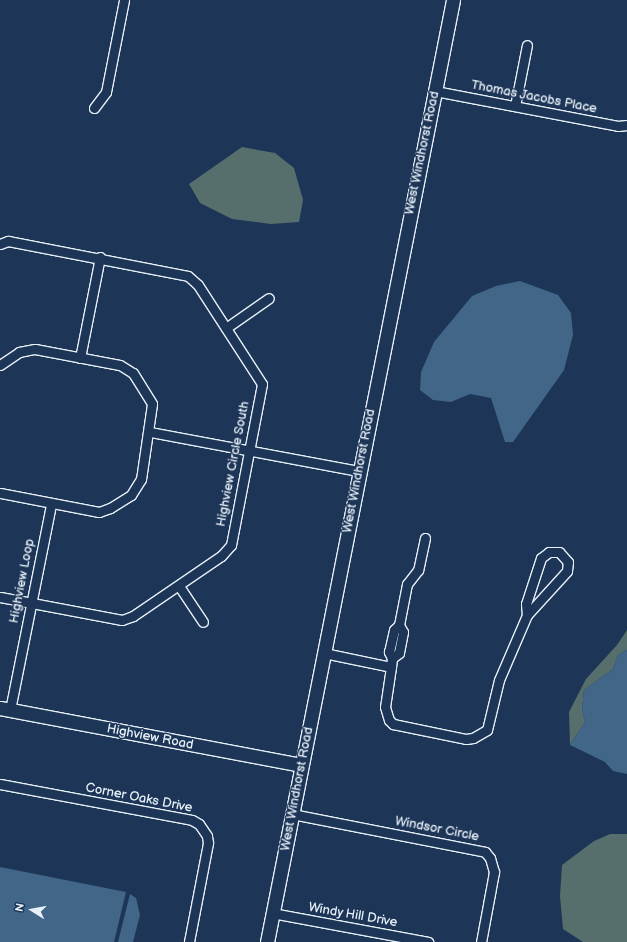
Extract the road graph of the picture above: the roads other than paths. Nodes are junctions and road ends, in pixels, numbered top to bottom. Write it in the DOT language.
graph roads {
  1 [pos="124,0"];
  2 [pos="453,0"];
  3 [pos="527,46"];
  4 [pos="435,91"];
  5 [pos="515,106"];
  6 [pos="94,108"];
  7 [pos="627,125"];
  8 [pos="0,244"];
  9 [pos="100,258"];
  10 [pos="269,298"];
  11 [pos="226,328"];
  12 [pos="80,358"];
  13 [pos="0,365"];
  14 [pos="150,432"];
  15 [pos="251,451"];
  16 [pos="359,471"];
  17 [pos="0,493"];
  18 [pos="51,504"];
  19 [pos="425,538"];
  20 [pos="179,586"];
  21 [pos="0,597"];
  22 [pos="31,604"];
  23 [pos="527,615"];
  24 [pos="203,622"];
  25 [pos="324,653"];
  26 [pos="392,662"];
  27 [pos="5,709"];
  28 [pos="301,766"];
  29 [pos="0,784"];
  30 [pos="292,814"];
  31 [pos="272,913"];
  32 [pos="189,942"];
  33 [pos="267,942"];
  34 [pos="428,942"];
  35 [pos="480,942"];
  1 -- 6 [label="street"];
  2 -- 4 [label="street, West Windhorst Road"];
  3 -- 5 [label="street"];
  4 -- 5 [label="street, Thomas Jacobs Place"];
  4 -- 16 [label="street, West Windhorst Road"];
  5 -- 7 [label="street, Thomas Jacobs Place"];
  8 -- 9 [label="street, Highview Circle South"];
  9 -- 11 [label="street, Highview Circle South"];
  9 -- 12 [label="street"];
  10 -- 11 [label="street"];
  11 -- 15 [label="street, Highview Circle South"];
  12 -- 13 [label="street"];
  12 -- 14 [label="street"];
  14 -- 15 [label="street"];
  14 -- 18 [label="street"];
  15 -- 16 [label="street"];
  15 -- 20 [label="street, Highview Circle South"];
  16 -- 25 [label="street, West Windhorst Road"];
  17 -- 18 [label="street"];
  18 -- 22 [label="street, Highview Loop"];
  19 -- 26 [label="street"];
  20 -- 22 [label="street, Highview Circle South"];
  20 -- 24 [label="street"];
  21 -- 22 [label="street, Highview Circle South"];
  22 -- 27 [label="street, Highview Loop"];
  23 -- 23 [label="street"];
  23 -- 26 [label="street"];
  25 -- 26 [label="street"];
  25 -- 28 [label="street, West Windhorst Road"];
  27 -- 28 [label="street, Highview Road"];
  28 -- 30 [label="street, West Windhorst Road"];
  29 -- 32 [label="street, Corner Oaks Drive"];
  30 -- 31 [label="street, West Windhorst Road"];
  30 -- 35 [label="street, Windsor Circle"];
  31 -- 33 [label="street, West Windhorst Road"];
  31 -- 34 [label="street, Windy Hill Drive"];
}
